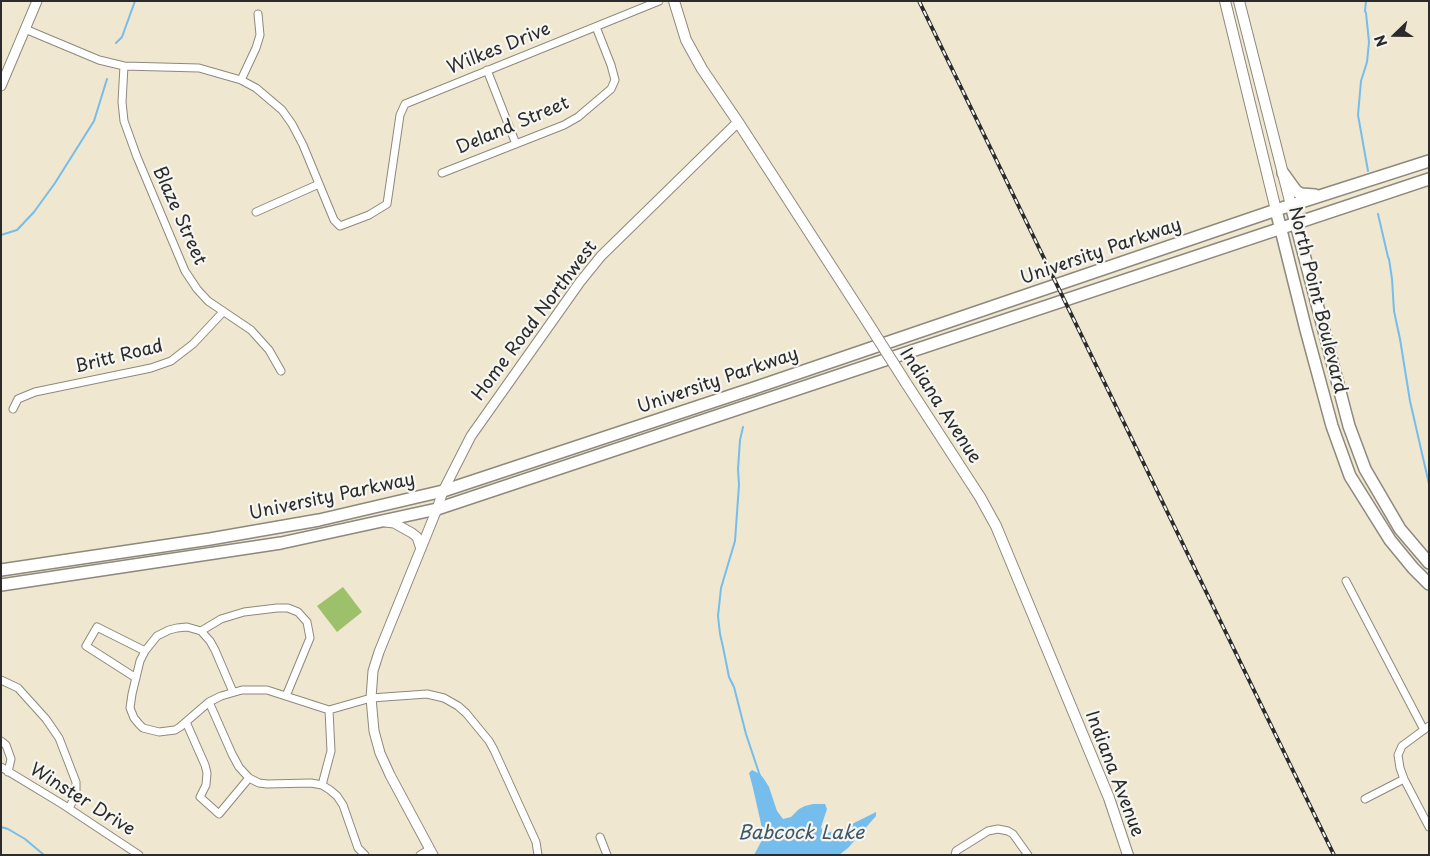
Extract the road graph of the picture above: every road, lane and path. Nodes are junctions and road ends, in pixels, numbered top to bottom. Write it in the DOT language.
graph roads {
  1 [pos="37,1"];
  2 [pos="659,1"];
  3 [pos="674,1"];
  4 [pos="1226,1"];
  5 [pos="1239,1"];
  6 [pos="258,14"];
  7 [pos="596,26"];
  8 [pos="25,29"];
  9 [pos="124,66"];
  10 [pos="487,70"];
  11 [pos="241,80"];
  12 [pos="1,86"];
  13 [pos="738,122"];
  14 [pos="516,144"];
  15 [pos="1429,160"];
  16 [pos="442,172"];
  17 [pos="1283,173"];
  18 [pos="1429,179"];
  19 [pos="319,184"];
  20 [pos="1322,195"];
  21 [pos="1291,205"];
  22 [pos="1276,210"];
  23 [pos="256,212"];
  24 [pos="1295,223"];
  25 [pos="1281,228"];
  26 [pos="223,312"];
  27 [pos="281,371"];
  28 [pos="13,409"];
  29 [pos="1341,452"];
  30 [pos="1365,469"];
  31 [pos="1350,476"];
  32 [pos="443,491"];
  33 [pos="1377,491"];
  34 [pos="437,509"];
  35 [pos="382,522"];
  36 [pos="421,549"];
  37 [pos="1429,564"];
  38 [pos="1,570"];
  39 [pos="1346,581"];
  40 [pos="1429,584"];
  41 [pos="1,585"];
  42 [pos="201,630"];
  43 [pos="145,651"];
  44 [pos="136,678"];
  45 [pos="1,680"];
  46 [pos="233,692"];
  47 [pos="286,696"];
  48 [pos="371,698"];
  49 [pos="209,702"];
  50 [pos="329,710"];
  51 [pos="186,722"];
  52 [pos="1426,728"];
  53 [pos="1,741"];
  54 [pos="1,767"];
  55 [pos="8,772"];
  56 [pos="249,778"];
  57 [pos="1404,779"];
  58 [pos="322,785"];
  59 [pos="1365,799"];
  60 [pos="69,808"];
  61 [pos="1429,827"];
  62 [pos="600,837"];
  63 [pos="431,852"];
  64 [pos="956,853"];
  65 [pos="139,855"];
  66 [pos="366,855"];
  67 [pos="420,855"];
  68 [pos="538,855"];
  69 [pos="608,855"];
  70 [pos="948,855"];
  71 [pos="1028,855"];
  72 [pos="1128,855"];
  1 -- 8 [label="street"];
  2 -- 7 [label="street, Wilkes Drive"];
  3 -- 13 [label="main road, Indiana Avenue"];
  4 -- 22 [label="main road, North Point Boulevard"];
  5 -- 17 [label="main road, North Point Boulevard"];
  6 -- 11 [label="street"];
  7 -- 10 [label="street, Wilkes Drive"];
  7 -- 14 [label="street, Deland Street"];
  8 -- 9 [label="street"];
  8 -- 12 [label="street"];
  9 -- 11 [label="street"];
  9 -- 26 [label="street, Blaze Street"];
  10 -- 14 [label="street"];
  10 -- 19 [label="street, Wilkes Drive"];
  11 -- 19 [label="street"];
  13 -- 32 [label="street, Home Road Northwest"];
  13 -- 72 [label="main road, Indiana Avenue, bridge"];
  14 -- 16 [label="street, Deland Street"];
  15 -- 20 [label="main road, University Parkway"];
  17 -- 20 [label="main road"];
  17 -- 21 [label="main road, North Point Boulevard"];
  18 -- 24 [label="main road, University Parkway"];
  19 -- 23 [label="street"];
  20 -- 21 [label="main road, University Parkway"];
  21 -- 22 [label="main road, University Parkway"];
  21 -- 24 [label="main road, North Point Boulevard"];
  22 -- 25 [label="main road, North Point Boulevard"];
  22 -- 32 [label="main road, University Parkway"];
  24 -- 25 [label="main road, University Parkway"];
  24 -- 30 [label="main road, North Point Boulevard"];
  25 -- 29 [label="main road, North Point Boulevard"];
  25 -- 34 [label="main road, University Parkway"];
  26 -- 27 [label="street, Blaze Street"];
  26 -- 28 [label="street, Britt Road"];
  29 -- 30 [label="main road"];
  29 -- 31 [label="main road, North Point Boulevard"];
  30 -- 33 [label="main road, North Point Boulevard"];
  31 -- 33 [label="main road"];
  31 -- 40 [label="main road, North Point Boulevard"];
  32 -- 34 [label="street, Home Road Northwest"];
  32 -- 38 [label="main road, University Parkway"];
  33 -- 37 [label="main road, North Point Boulevard"];
  34 -- 35 [label="main road, University Parkway"];
  34 -- 36 [label="street, Home Road Northwest"];
  35 -- 36 [label="street"];
  35 -- 41 [label="main road, University Parkway"];
  36 -- 48 [label="street, Home Road Northwest"];
  39 -- 52 [label="street"];
  42 -- 43 [label="street"];
  42 -- 46 [label="street"];
  42 -- 47 [label="street"];
  43 -- 44 [label="street"];
  43 -- 44 [label="street"];
  44 -- 51 [label="street"];
  45 -- 60 [label="street"];
  46 -- 47 [label="street"];
  46 -- 49 [label="street"];
  47 -- 50 [label="street"];
  48 -- 50 [label="street"];
  48 -- 63 [label="street, Home Road Northwest"];
  48 -- 68 [label="street"];
  49 -- 51 [label="street"];
  49 -- 56 [label="street"];
  50 -- 58 [label="street"];
  51 -- 56 [label="street"];
  52 -- 57 [label="street"];
  53 -- 55 [label="street, Winster Drive"];
  54 -- 55 [label="street, Winster Drive"];
  55 -- 60 [label="street, Winster Drive"];
  56 -- 58 [label="street"];
  57 -- 59 [label="street"];
  57 -- 61 [label="street"];
  58 -- 66 [label="street"];
  60 -- 65 [label="street, Winster Drive"];
  62 -- 69 [label="street"];
  63 -- 67 [label="street"];
  64 -- 70 [label="street"];
  64 -- 71 [label="street"];
}
